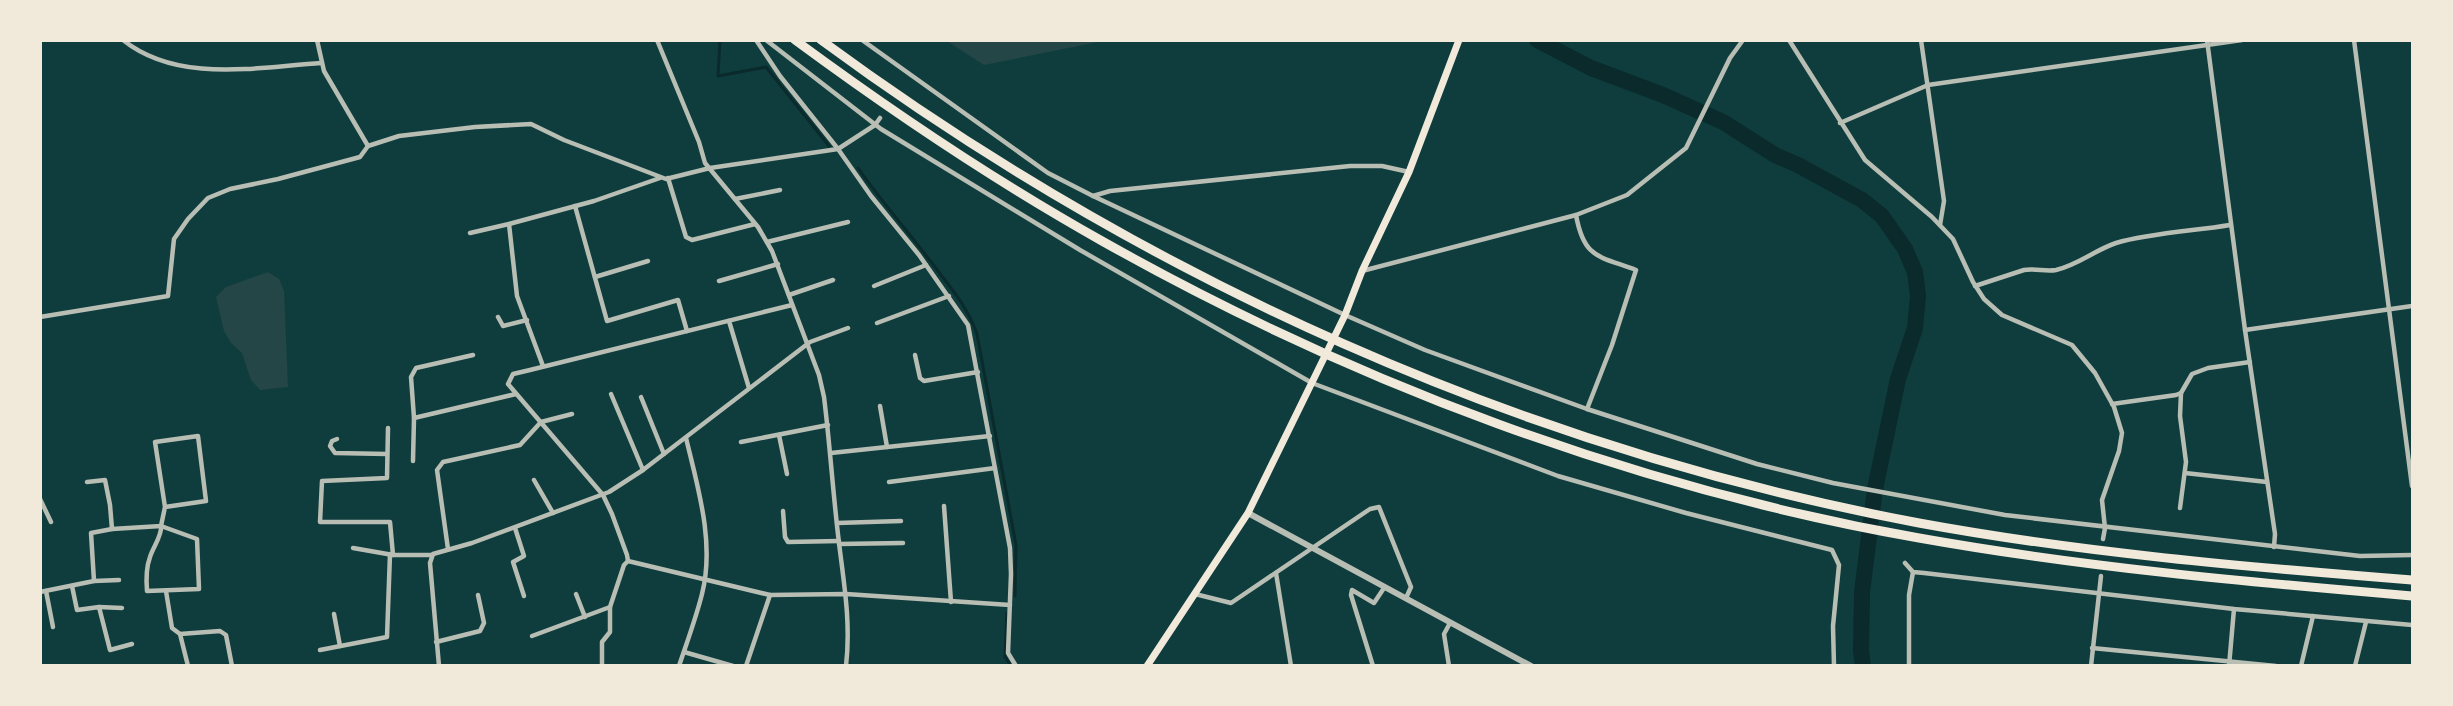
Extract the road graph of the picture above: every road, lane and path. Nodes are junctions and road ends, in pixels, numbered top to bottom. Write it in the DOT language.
graph roads {
  1 [pos="123,40"];
  2 [pos="317,40"];
  3 [pos="657,40"];
  4 [pos="756,40"];
  5 [pos="765,40"];
  6 [pos="795,40"];
  7 [pos="821,40"];
  8 [pos="862,40"];
  9 [pos="1459,40"];
  10 [pos="1789,40"];
  11 [pos="1921,40"];
  12 [pos="2242,40"];
  13 [pos="2354,40"];
  14 [pos="1740,41"];
  15 [pos="2207,43"];
  16 [pos="321,63"];
  17 [pos="911,77"];
  18 [pos="906,83"];
  19 [pos="1928,85"];
  20 [pos="880,118"];
  21 [pos="1840,123"];
  22 [pos="874,125"];
  23 [pos="368,146"];
  24 [pos="838,149"];
  25 [pos="710,168"];
  26 [pos="1409,171"];
  27 [pos="660,178"];
  28 [pos="668,178"];
  29 [pos="780,190"];
  30 [pos="1093,196"];
  31 [pos="735,199"];
  32 [pos="575,206"];
  33 [pos="1576,215"];
  34 [pos="848,222"];
  35 [pos="509,224"];
  36 [pos="755,224"];
  37 [pos="1940,225"];
  38 [pos="2230,225"];
  39 [pos="470,232"];
  40 [pos="767,242"];
  41 [pos="648,261"];
  42 [pos="778,264"];
  43 [pos="926,265"];
  44 [pos="1362,271"];
  45 [pos="595,277"];
  46 [pos="833,280"];
  47 [pos="719,281"];
  48 [pos="874,285"];
  49 [pos="1975,286"];
  50 [pos="789,295"];
  51 [pos="949,296"];
  52 [pos="792,305"];
  53 [pos="2412,306"];
  54 [pos="2389,310"];
  55 [pos="1345,315"];
  56 [pos="40,317"];
  57 [pos="498,317"];
  58 [pos="527,320"];
  59 [pos="729,321"];
  60 [pos="877,323"];
  61 [pos="848,328"];
  62 [pos="2245,330"];
  63 [pos="687,331"];
  64 [pos="806,345"];
  65 [pos="473,355"];
  66 [pos="915,355"];
  67 [pos="2250,362"];
  68 [pos="543,366"];
  69 [pos="978,372"];
  70 [pos="1312,383"];
  71 [pos="749,388"];
  72 [pos="2181,393"];
  73 [pos="516,394"];
  74 [pos="611,394"];
  75 [pos="641,397"];
  76 [pos="2112,404"];
  77 [pos="880,406"];
  78 [pos="1587,409"];
  79 [pos="572,414"];
  80 [pos="414,418"];
  81 [pos="541,422"];
  82 [pos="828,425"];
  83 [pos="388,428"];
  84 [pos="779,435"];
  85 [pos="990,436"];
  86 [pos="686,438"];
  87 [pos="337,439"];
  88 [pos="741,442"];
  89 [pos="887,447"];
  90 [pos="831,453"];
  91 [pos="387,454"];
  92 [pos="664,454"];
  93 [pos="413,461"];
  94 [pos="995,468"];
  95 [pos="643,470"];
  96 [pos="2186,473"];
  97 [pos="787,474"];
  98 [pos="534,480"];
  99 [pos="87,482"];
  100 [pos="889,482"];
  101 [pos="2267,482"];
  102 [pos="2412,486"];
  103 [pos="603,495"];
  104 [pos="40,500"];
  105 [pos="944,506"];
  106 [pos="165,507"];
  107 [pos="2180,508"];
  108 [pos="783,512"];
  109 [pos="553,513"];
  110 [pos="1248,513"];
  111 [pos="48,515"];
  112 [pos="40,519"];
  113 [pos="901,521"];
  114 [pos="51,522"];
  115 [pos="837,523"];
  116 [pos="161,526"];
  117 [pos="515,528"];
  118 [pos="2106,528"];
  119 [pos="112,529"];
  120 [pos="2103,539"];
  121 [pos="839,543"];
  122 [pos="903,543"];
  123 [pos="2274,547"];
  124 [pos="353,548"];
  125 [pos="1312,548"];
  126 [pos="447,549"];
  127 [pos="391,555"];
  128 [pos="431,555"];
  129 [pos="2412,555"];
  130 [pos="628,561"];
  131 [pos="1905,563"];
  132 [pos="1913,572"];
  133 [pos="1276,573"];
  134 [pos="2101,576"];
  135 [pos="119,580"];
  136 [pos="2412,580"];
  137 [pos="94,581"];
  138 [pos="704,581"];
  139 [pos="72,586"];
  140 [pos="1384,588"];
  141 [pos="166,591"];
  142 [pos="43,592"];
  143 [pos="2098,593"];
  144 [pos="576,594"];
  145 [pos="846,594"];
  146 [pos="1196,594"];
  147 [pos="478,595"];
  148 [pos="770,595"];
  149 [pos="524,596"];
  150 [pos="2412,596"];
  151 [pos="1406,598"];
  152 [pos="951,602"];
  153 [pos="1010,605"];
  154 [pos="99,607"];
  155 [pos="610,607"];
  156 [pos="122,608"];
  157 [pos="2234,609"];
  158 [pos="334,614"];
  159 [pos="2313,616"];
  160 [pos="585,617"];
  161 [pos="2366,622"];
  162 [pos="1450,623"];
  163 [pos="2412,625"];
  164 [pos="53,627"];
  165 [pos="180,634"];
  166 [pos="532,636"];
  167 [pos="436,642"];
  168 [pos="132,644"];
  169 [pos="340,646"];
  170 [pos="2092,648"];
  171 [pos="320,650"];
  172 [pos="684,652"];
  173 [pos="2229,663"];
  174 [pos="188,666"];
  175 [pos="232,666"];
  176 [pos="439,666"];
  177 [pos="602,666"];
  178 [pos="679,666"];
  179 [pos="733,666"];
  180 [pos="746,666"];
  181 [pos="846,666"];
  182 [pos="1016,666"];
  183 [pos="1148,666"];
  184 [pos="1291,666"];
  185 [pos="1373,666"];
  186 [pos="1449,666"];
  187 [pos="1531,666"];
  188 [pos="1834,666"];
  189 [pos="1909,666"];
  190 [pos="2091,666"];
  191 [pos="2276,666"];
  192 [pos="2301,666"];
  193 [pos="2355,666"];
  1 -- 16 [label="street"];
  2 -- 16 [label="street"];
  3 -- 25 [label="street"];
  4 -- 24 [label="street"];
  5 -- 22 [label="street"];
  6 -- 150 [label="highway"];
  7 -- 136 [label="highway"];
  8 -- 17 [label="street"];
  9 -- 26 [label="main road"];
  10 -- 21 [label="street"];
  11 -- 19 [label="street"];
  12 -- 15 [label="street"];
  13 -- 54 [label="street"];
  14 -- 33 [label="street"];
  15 -- 19 [label="street"];
  15 -- 38 [label="street"];
  16 -- 23 [label="street"];
  17 -- 18 [label="street"];
  17 -- 30 [label="street"];
  19 -- 21 [label="street"];
  19 -- 37 [label="street"];
  20 -- 22 [label="street"];
  21 -- 37 [label="street"];
  22 -- 24 [label="street"];
  22 -- 70 [label="street"];
  23 -- 27 [label="street"];
  23 -- 56 [label="street"];
  24 -- 25 [label="street"];
  24 -- 43 [label="street"];
  25 -- 28 [label="street"];
  25 -- 31 [label="street"];
  26 -- 30 [label="street"];
  26 -- 44 [label="main road"];
  27 -- 28 [label="street"];
  27 -- 32 [label="street"];
  28 -- 36 [label="street"];
  29 -- 31 [label="street"];
  30 -- 55 [label="street"];
  31 -- 36 [label="street"];
  32 -- 35 [label="street"];
  32 -- 45 [label="street"];
  33 -- 44 [label="street"];
  33 -- 78 [label="street"];
  34 -- 40 [label="street"];
  35 -- 39 [label="street"];
  35 -- 58 [label="street"];
  36 -- 40 [label="street"];
  37 -- 49 [label="street"];
  38 -- 49 [label="street"];
  38 -- 62 [label="street"];
  40 -- 42 [label="street"];
  41 -- 45 [label="street"];
  42 -- 47 [label="street"];
  42 -- 50 [label="street"];
  43 -- 48 [label="street"];
  43 -- 51 [label="street"];
  44 -- 55 [label="main road"];
  45 -- 63 [label="street"];
  46 -- 50 [label="street"];
  49 -- 76 [label="street"];
  50 -- 52 [label="street"];
  51 -- 60 [label="street"];
  51 -- 69 [label="street"];
  52 -- 59 [label="street"];
  52 -- 64 [label="street"];
  53 -- 54 [label="street"];
  54 -- 62 [label="street"];
  54 -- 102 [label="street"];
  55 -- 70 [label="main road"];
  55 -- 78 [label="street"];
  57 -- 58 [label="street"];
  58 -- 68 [label="street"];
  59 -- 63 [label="street"];
  59 -- 71 [label="street"];
  61 -- 64 [label="street"];
  62 -- 67 [label="street"];
  63 -- 68 [label="street"];
  64 -- 71 [label="street"];
  64 -- 82 [label="street"];
  65 -- 80 [label="street"];
  66 -- 69 [label="street"];
  67 -- 72 [label="street"];
  67 -- 101 [label="street"];
  68 -- 73 [label="street"];
  69 -- 85 [label="street"];
  70 -- 110 [label="main road"];
  70 -- 188 [label="street"];
  71 -- 86 [label="street"];
  72 -- 76 [label="street"];
  72 -- 96 [label="street"];
  73 -- 80 [label="street"];
  73 -- 81 [label="street"];
  74 -- 95 [label="street"];
  75 -- 92 [label="street"];
  76 -- 118 [label="street"];
  77 -- 89 [label="street"];
  78 -- 118 [label="street"];
  79 -- 81 [label="street"];
  80 -- 93 [label="street"];
  81 -- 103 [label="street"];
  81 -- 126 [label="street"];
  82 -- 84 [label="street"];
  82 -- 90 [label="street"];
  83 -- 91 [label="street"];
  84 -- 88 [label="street"];
  84 -- 97 [label="street"];
  85 -- 89 [label="street"];
  85 -- 94 [label="street"];
  86 -- 92 [label="street"];
  86 -- 138 [label="street"];
  87 -- 91 [label="street"];
  89 -- 90 [label="street"];
  90 -- 115 [label="street"];
  91 -- 127 [label="street"];
  92 -- 95 [label="street"];
  94 -- 100 [label="street"];
  94 -- 153 [label="street"];
  95 -- 103 [label="street"];
  96 -- 101 [label="street"];
  96 -- 107 [label="street"];
  98 -- 109 [label="street"];
  99 -- 119 [label="street"];
  101 -- 123 [label="street"];
  103 -- 109 [label="street"];
  103 -- 130 [label="street"];
  104 -- 111 [label="street"];
  105 -- 152 [label="street"];
  106 -- 106 [label="street"];
  106 -- 116 [label="street"];
  108 -- 121 [label="street"];
  109 -- 117 [label="street"];
  110 -- 125 [label="street"];
  110 -- 146 [label="main road"];
  111 -- 112 [label="street"];
  111 -- 114 [label="street"];
  113 -- 115 [label="street"];
  115 -- 121 [label="street"];
  116 -- 119 [label="street"];
  116 -- 141 [label="street"];
  116 -- 141 [label="street"];
  117 -- 126 [label="street"];
  117 -- 149 [label="street"];
  118 -- 120 [label="street"];
  118 -- 123 [label="street"];
  119 -- 137 [label="street"];
  121 -- 122 [label="street"];
  121 -- 145 [label="street"];
  123 -- 129 [label="street"];
  124 -- 127 [label="street"];
  125 -- 133 [label="street"];
  125 -- 140 [label="street"];
  125 -- 151 [label="street"];
  126 -- 128 [label="street"];
  127 -- 128 [label="street"];
  127 -- 169 [label="street"];
  128 -- 167 [label="street"];
  130 -- 138 [label="street"];
  130 -- 155 [label="street"];
  131 -- 132 [label="street"];
  132 -- 143 [label="street"];
  132 -- 189 [label="street"];
  133 -- 146 [label="street"];
  133 -- 184 [label="street"];
  134 -- 143 [label="street"];
  135 -- 137 [label="street"];
  137 -- 139 [label="street"];
  138 -- 148 [label="street"];
  138 -- 172 [label="street"];
  139 -- 142 [label="street"];
  139 -- 154 [label="street"];
  140 -- 151 [label="street"];
  140 -- 185 [label="street"];
  141 -- 165 [label="street"];
  142 -- 164 [label="street"];
  143 -- 157 [label="street"];
  143 -- 170 [label="street"];
  144 -- 160 [label="street"];
  145 -- 148 [label="street"];
  145 -- 152 [label="street"];
  145 -- 181 [label="street"];
  146 -- 183 [label="main road"];
  147 -- 167 [label="street"];
  148 -- 180 [label="street"];
  151 -- 162 [label="street"];
  152 -- 153 [label="street"];
  153 -- 182 [label="street"];
  154 -- 156 [label="street"];
  154 -- 168 [label="street"];
  155 -- 160 [label="street"];
  155 -- 177 [label="street"];
  157 -- 159 [label="street"];
  157 -- 173 [label="street"];
  158 -- 169 [label="street"];
  159 -- 161 [label="street"];
  159 -- 192 [label="street"];
  160 -- 166 [label="street"];
  161 -- 163 [label="street"];
  161 -- 193 [label="street"];
  162 -- 186 [label="street"];
  162 -- 187 [label="street"];
  165 -- 174 [label="street"];
  165 -- 175 [label="street"];
  167 -- 176 [label="street"];
  169 -- 171 [label="street"];
  170 -- 173 [label="street"];
  170 -- 190 [label="street"];
  172 -- 178 [label="street"];
  172 -- 179 [label="street"];
  173 -- 191 [label="street"];
}
